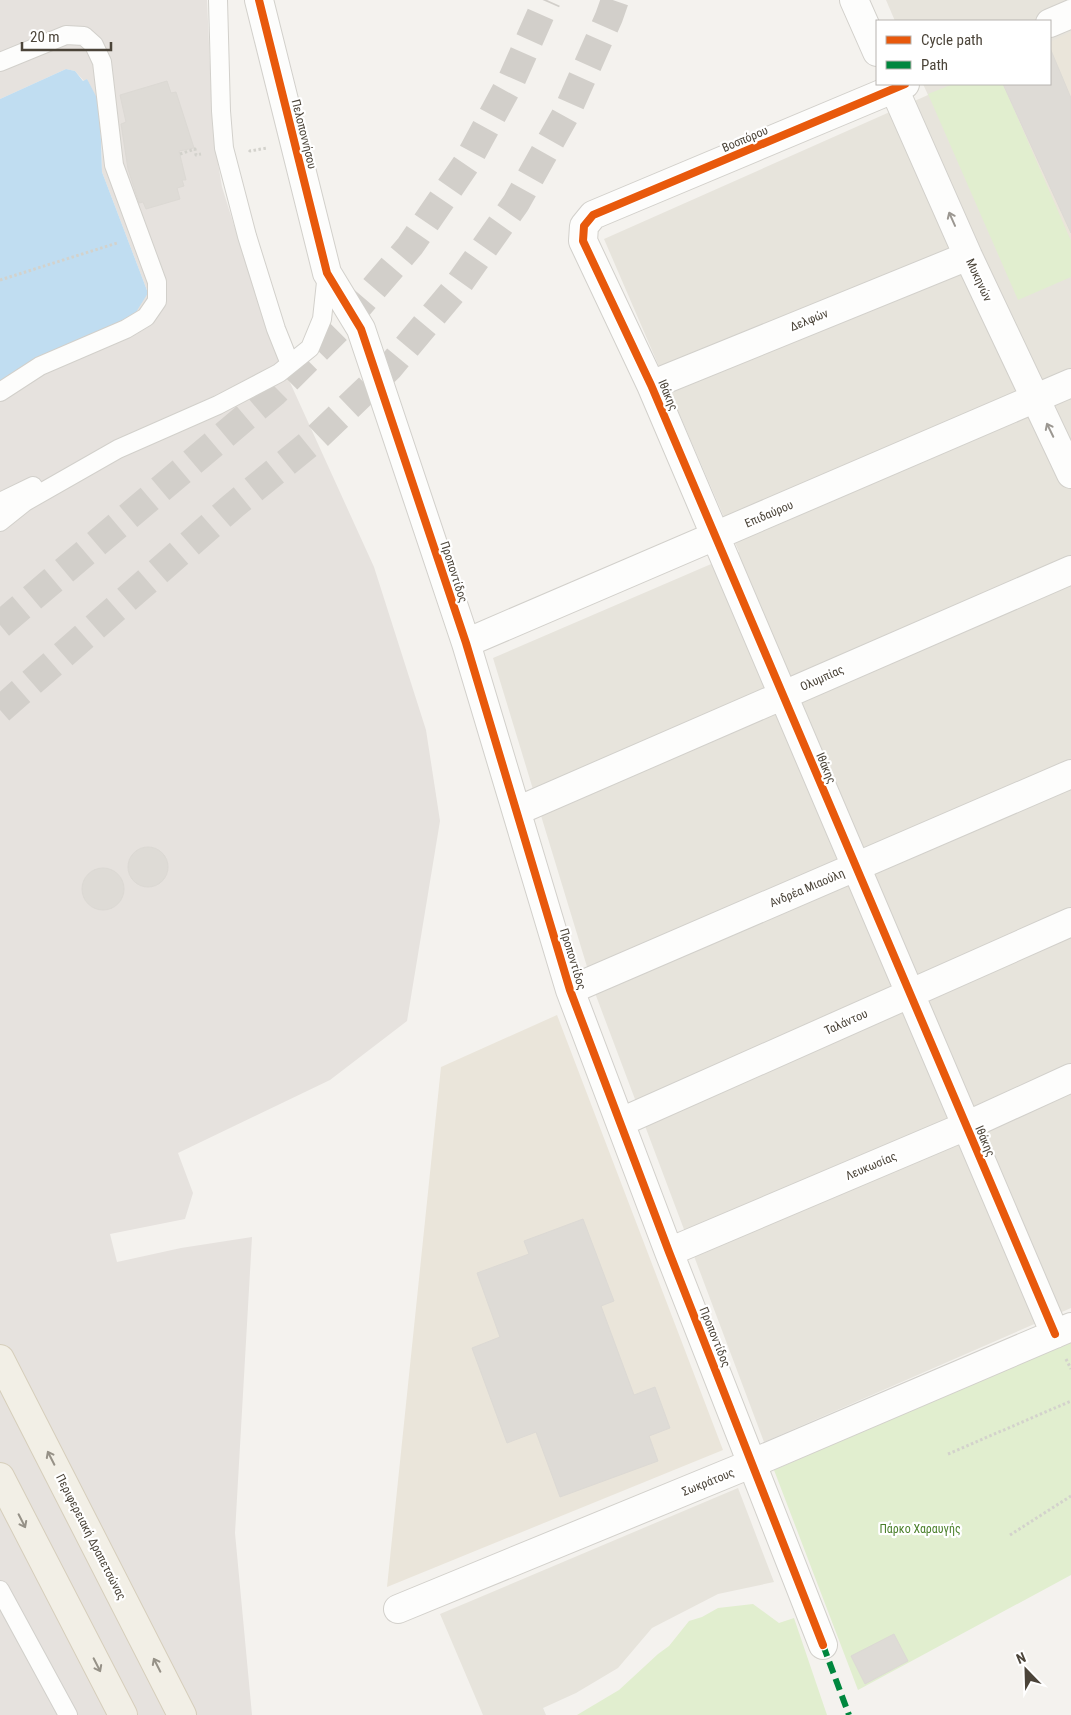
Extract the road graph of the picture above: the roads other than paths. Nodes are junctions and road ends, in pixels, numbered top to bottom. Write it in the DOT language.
graph roads {
  1 [pos="218,0"];
  2 [pos="259,0"];
  3 [pos="854,0"];
  4 [pos="1071,14"];
  5 [pos="1051,23"];
  6 [pos="876,50"];
  7 [pos="0,62"];
  8 [pos="897,85"];
  9 [pos="593,215"];
  10 [pos="968,256"];
  11 [pos="327,273"];
  12 [pos="290,364"];
  13 [pos="1071,383"];
  14 [pos="651,384"];
  15 [pos="0,392"];
  16 [pos="1034,399"];
  17 [pos="118,449"];
  18 [pos="1071,474"];
  19 [pos="0,502"];
  20 [pos="0,522"];
  21 [pos="716,536"];
  22 [pos="1071,570"];
  23 [pos="466,643"];
  24 [pos="783,695"];
  25 [pos="1071,774"];
  26 [pos="517,811"];
  27 [pos="856,867"];
  28 [pos="1071,922"];
  29 [pos="570,990"];
  30 [pos="910,994"];
  31 [pos="1071,1078"];
  32 [pos="621,1122"];
  33 [pos="966,1126"];
  34 [pos="669,1252"];
  35 [pos="1063,1330"];
  36 [pos="0,1359"];
  37 [pos="753,1463"];
  38 [pos="0,1477"];
  39 [pos="0,1590"];
  40 [pos="398,1609"];
  41 [pos="823,1645"];
  42 [pos="68,1715"];
  43 [pos="124,1715"];
  44 [pos="182,1715"];
  1 -- 12 [label="lane"];
  2 -- 11 [label="street, Πελοποννήσου"];
  3 -- 6 [label="street"];
  4 -- 5 [label="street"];
  7 -- 15 [label="lane"];
  8 -- 9 [label="street, Βοσπόρου"];
  10 -- 8 [label="street, Μυκηνών, one-way"];
  9 -- 14 [label="street, Ιθάκης"];
  10 -- 14 [label="street, Δελφών"];
  10 -- 16 [label="street, Μυκηνών"];
  11 -- 12 [label="lane"];
  11 -- 23 [label="street, Προποντίδος"];
  12 -- 17 [label="lane"];
  13 -- 16 [label="street, Επιδαύρου"];
  14 -- 21 [label="street, Ιθάκης"];
  18 -- 16 [label="street, Μυκηνών, one-way"];
  16 -- 21 [label="street, Επιδαύρου"];
  17 -- 19 [label="lane"];
  17 -- 20 [label="lane"];
  21 -- 23 [label="street, Επιδαύρου"];
  21 -- 24 [label="street, Ιθάκης"];
  22 -- 24 [label="street, Ολυμπίας"];
  23 -- 26 [label="street, Προποντίδος"];
  24 -- 26 [label="street, Ολυμπίας"];
  24 -- 27 [label="street, Ιθάκης"];
  25 -- 27 [label="street, Ανδρέα Μιαούλη"];
  26 -- 29 [label="street, Προποντίδος"];
  27 -- 29 [label="street, Ανδρέα Μιαούλη"];
  27 -- 30 [label="street, Ιθάκης"];
  28 -- 30 [label="street, Ταλάντου"];
  29 -- 32 [label="street, Προποντίδος"];
  30 -- 32 [label="street, Ταλάντου"];
  30 -- 33 [label="street, Ιθάκης"];
  31 -- 33 [label="street, Λευκωσίας"];
  32 -- 34 [label="street, Προποντίδος"];
  33 -- 34 [label="street, Λευκωσίας"];
  33 -- 35 [label="street, Ιθάκης"];
  34 -- 37 [label="street, Προποντίδος"];
  35 -- 37 [label="street, Σωκράτους"];
  44 -- 36 [label="main road, Περιφερειακή Δραπετσώνας, one-way"];
  37 -- 40 [label="street, Σωκράτους"];
  37 -- 41 [label="street, Προποντίδος"];
  38 -- 43 [label="main road, one-way"];
  39 -- 42 [label="lane"];
}
